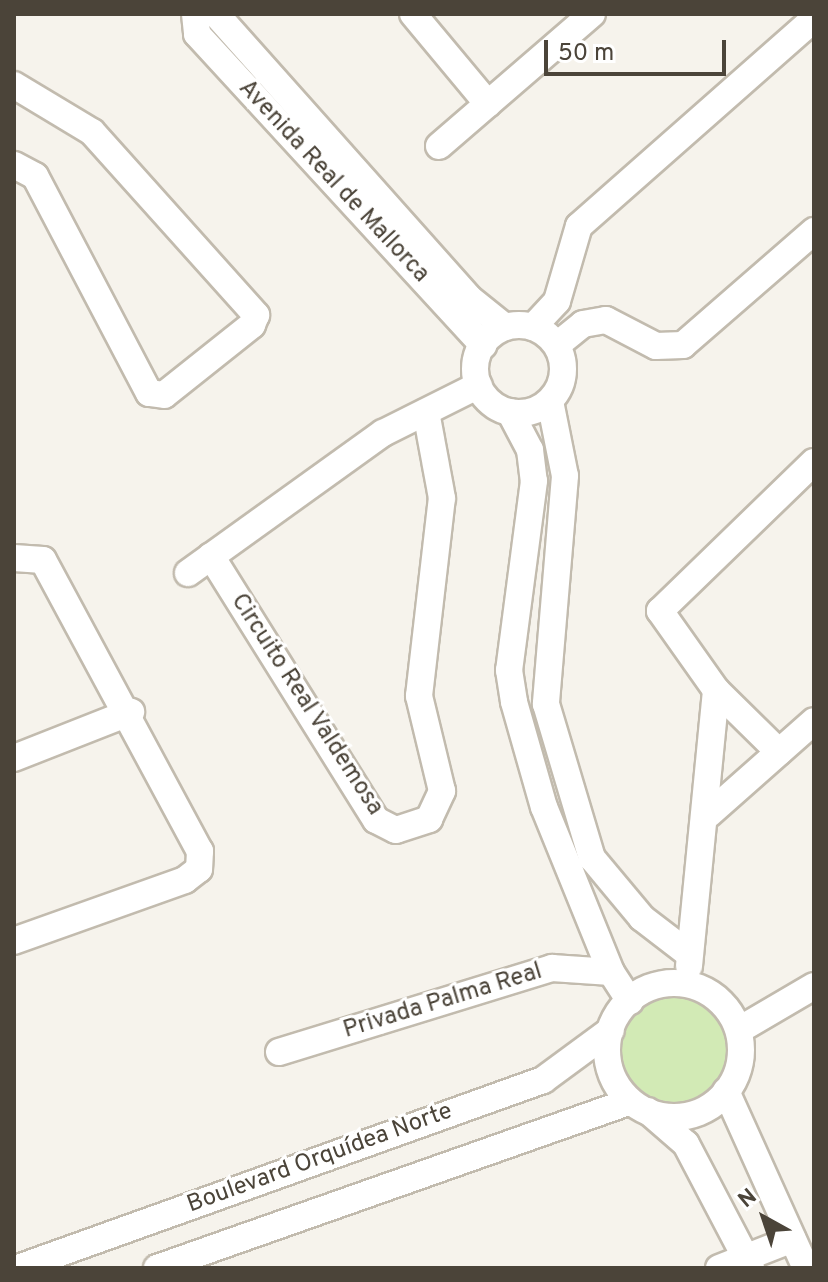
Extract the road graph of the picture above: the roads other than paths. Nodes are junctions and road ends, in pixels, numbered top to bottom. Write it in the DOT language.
graph roads {
  1 [pos="195,14"];
  2 [pos="216,14"];
  3 [pos="413,14"];
  4 [pos="592,14"];
  5 [pos="814,19"];
  6 [pos="14,85"];
  7 [pos="488,104"];
  8 [pos="439,146"];
  9 [pos="14,165"];
  10 [pos="814,231"];
  11 [pos="505,327"];
  12 [pos="533,327"];
  13 [pos="483,345"];
  14 [pos="557,345"];
  15 [pos="479,385"];
  16 [pos="550,401"];
  17 [pos="426,412"];
  18 [pos="510,412"];
  19 [pos="814,462"];
  20 [pos="211,556"];
  21 [pos="14,558"];
  22 [pos="188,573"];
  23 [pos="509,670"];
  24 [pos="544,670"];
  25 [pos="716,690"];
  26 [pos="131,712"];
  27 [pos="814,721"];
  28 [pos="779,752"];
  29 [pos="14,758"];
  30 [pos="709,814"];
  31 [pos="14,941"];
  32 [pos="689,954"];
  33 [pos="611,972"];
  34 [pos="690,986"];
  35 [pos="814,986"];
  36 [pos="630,1001"];
  37 [pos="611,1030"];
  38 [pos="739,1030"];
  39 [pos="279,1052"];
  40 [pos="726,1091"];
  41 [pos="638,1106"];
  42 [pos="793,1239"];
  43 [pos="748,1263"];
  44 [pos="18,1268"];
  45 [pos="157,1268"];
  46 [pos="719,1268"];
  47 [pos="806,1268"];
  1 -- 13 [label="street, Avenida Real de Mallorca"];
  2 -- 11 [label="street, Avenida Real de Mallorca"];
  3 -- 7 [label="street"];
  4 -- 7 [label="street"];
  5 -- 12 [label="street"];
  6 -- 9 [label="street"];
  7 -- 8 [label="street"];
  10 -- 14 [label="street"];
  11 -- 12 [label="street"];
  11 -- 13 [label="street"];
  12 -- 14 [label="street"];
  13 -- 15 [label="street"];
  14 -- 16 [label="street"];
  15 -- 17 [label="street"];
  15 -- 18 [label="street"];
  16 -- 18 [label="street"];
  16 -- 24 [label="street"];
  17 -- 20 [label="street"];
  17 -- 20 [label="street, Circuito Real Valdemosa"];
  18 -- 23 [label="street"];
  19 -- 25 [label="street"];
  20 -- 22 [label="street"];
  21 -- 26 [label="street"];
  23 -- 24 [label="street"];
  23 -- 33 [label="street"];
  24 -- 32 [label="street"];
  25 -- 28 [label="street"];
  25 -- 30 [label="street"];
  26 -- 29 [label="street"];
  26 -- 31 [label="street"];
  27 -- 28 [label="street"];
  28 -- 30 [label="street"];
  30 -- 32 [label="street"];
  32 -- 34 [label="street"];
  33 -- 36 [label="street"];
  33 -- 39 [label="street, Privada Palma Real"];
  34 -- 36 [label="street"];
  34 -- 38 [label="street"];
  35 -- 38 [label="street"];
  36 -- 37 [label="street"];
  37 -- 41 [label="street"];
  37 -- 44 [label="street, Boulevard Orquídea Norte"];
  38 -- 40 [label="street"];
  40 -- 41 [label="street"];
  40 -- 42 [label="street"];
  41 -- 43 [label="street"];
  41 -- 45 [label="street, Boulevard Orquídea Norte"];
  42 -- 43 [label="street"];
  42 -- 47 [label="street"];
  43 -- 46 [label="street"];
}
